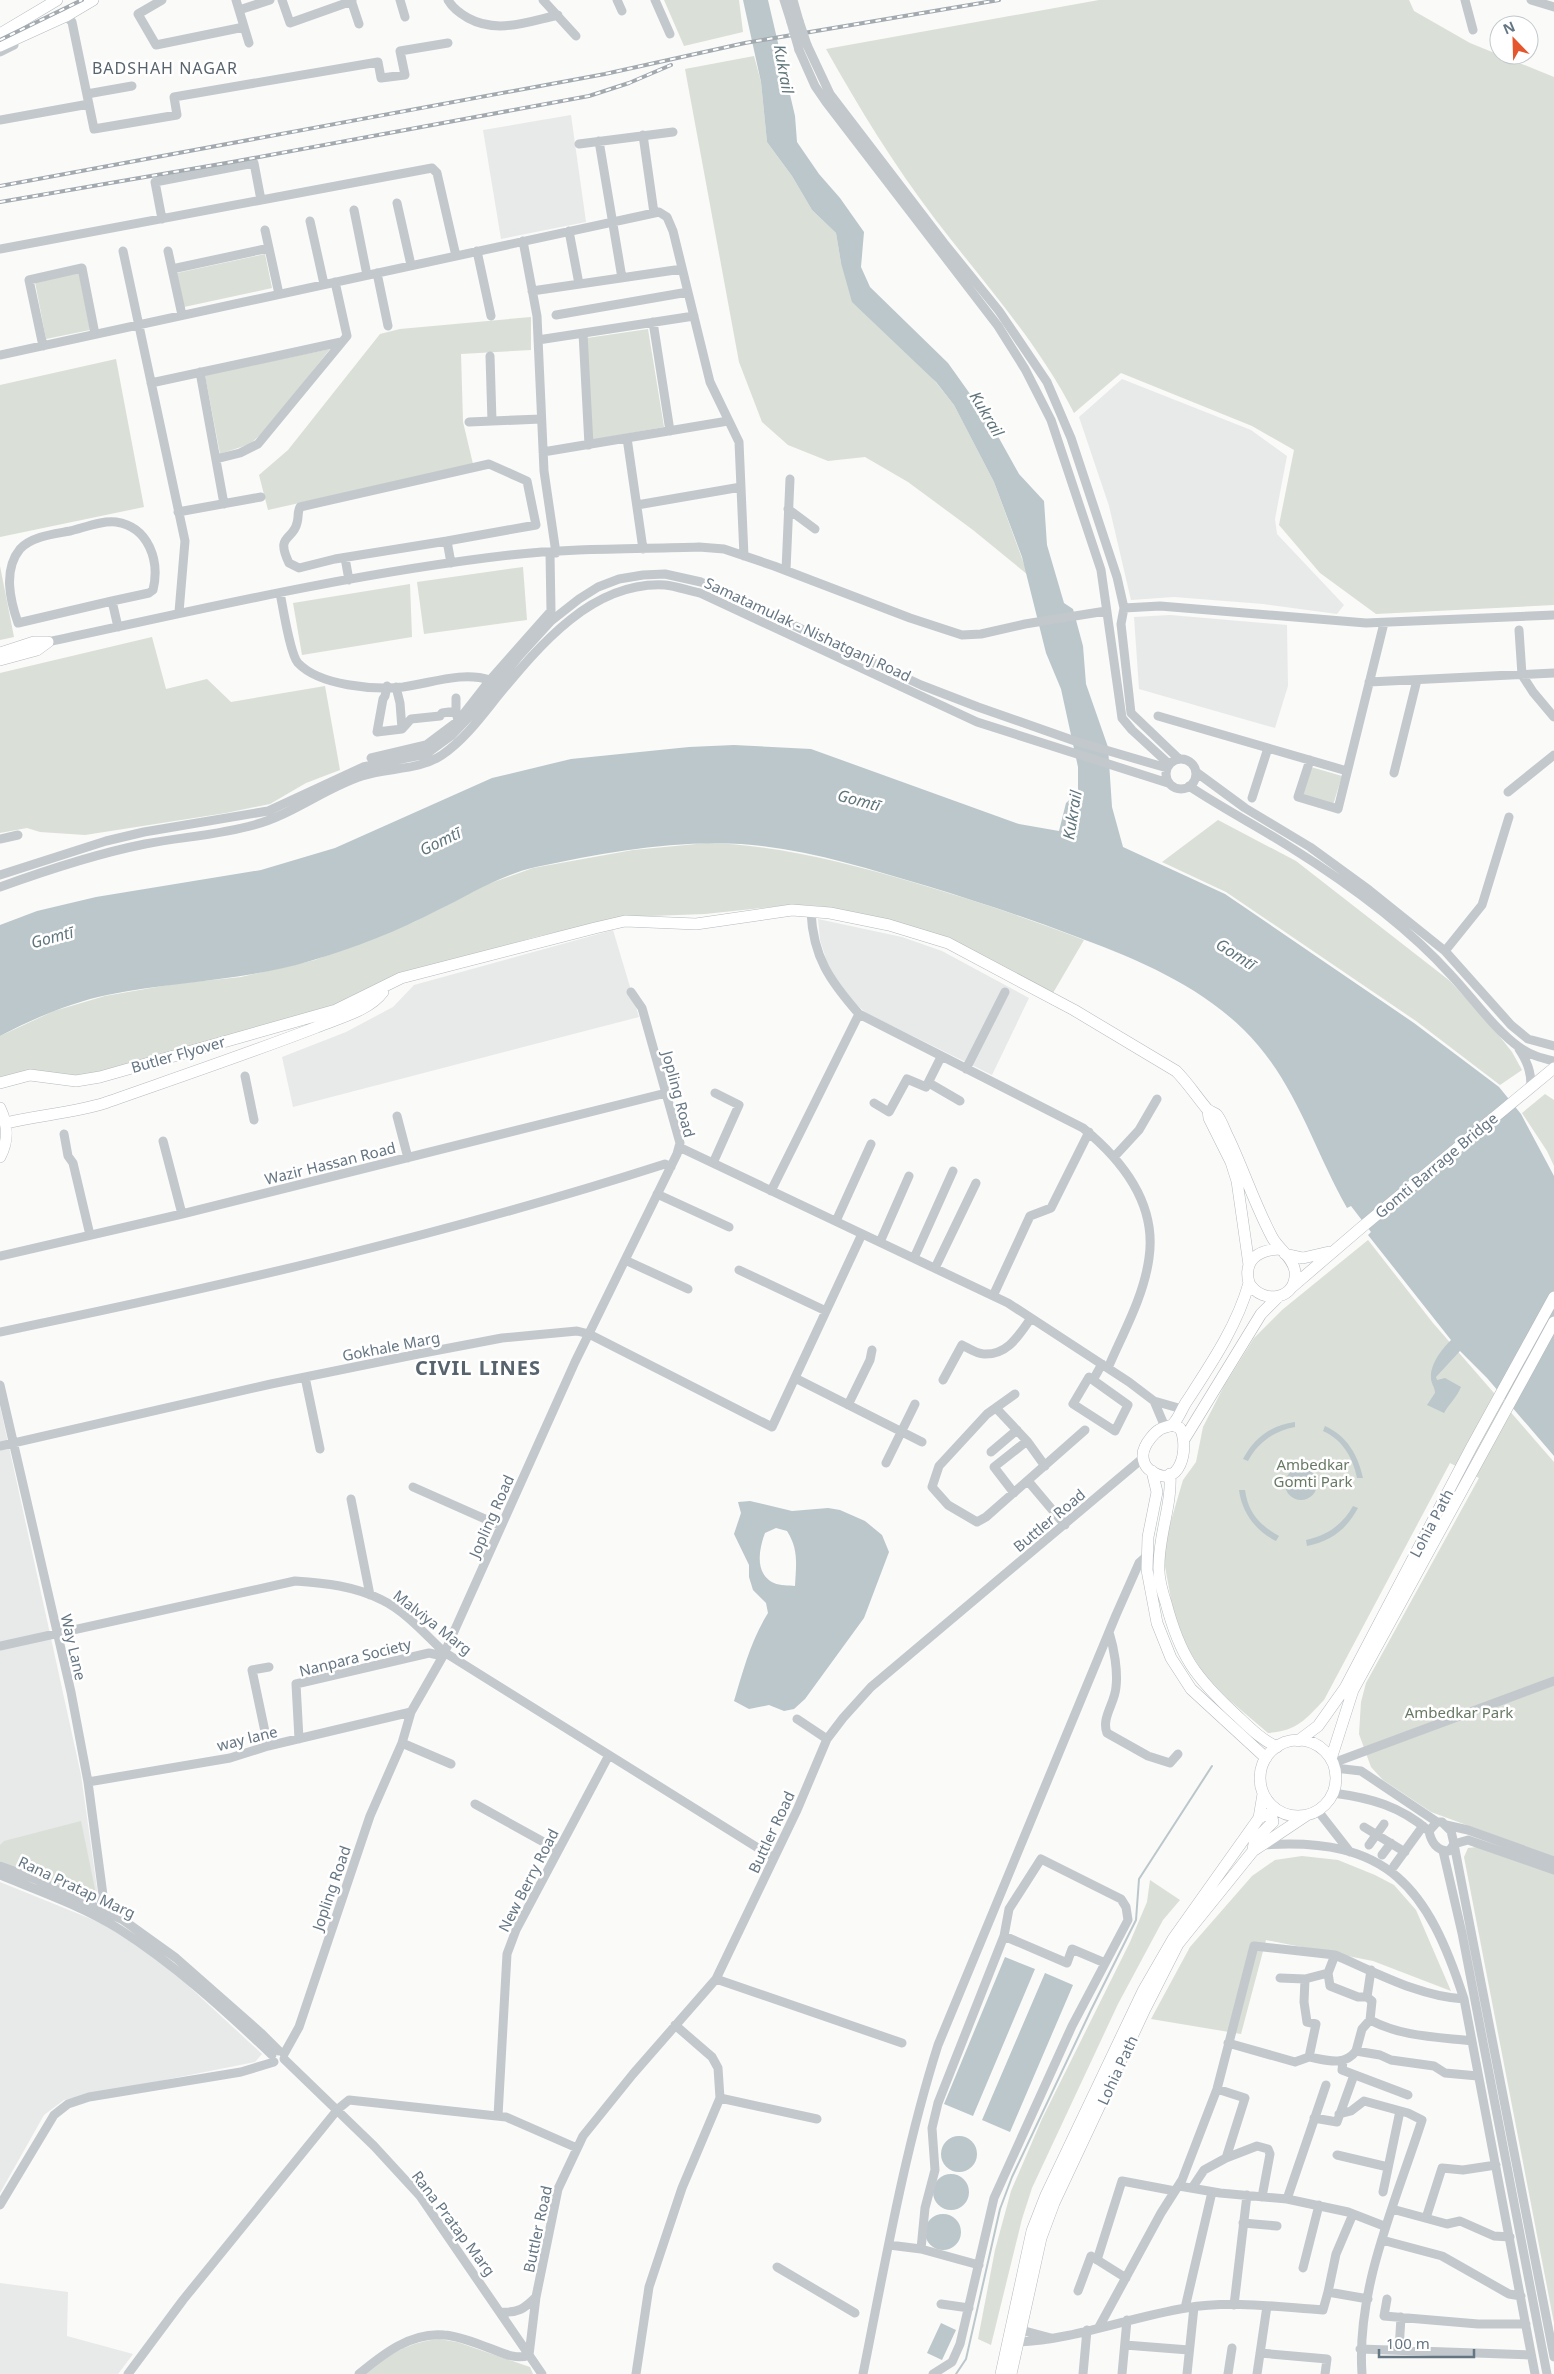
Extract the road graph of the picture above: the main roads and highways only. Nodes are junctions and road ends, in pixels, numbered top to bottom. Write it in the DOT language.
graph roads {
  1 [pos="93,0"];
  2 [pos="52,1"];
  3 [pos="0,34"];
  4 [pos="0,46"];
  5 [pos="0,653"];
  6 [pos="0,660"];
  7 [pos="356,1006"];
  8 [pos="1554,1068"];
  9 [pos="0,1083"];
  10 [pos="1,1110"];
  11 [pos="1208,1110"];
  12 [pos="6,1123"];
  13 [pos="0,1156"];
  14 [pos="1333,1251"];
  15 [pos="1282,1252"];
  16 [pos="1248,1265"];
  17 [pos="1249,1283"];
  18 [pos="1284,1293"];
  19 [pos="1554,1297"];
  20 [pos="1554,1322"];
  21 [pos="1169,1426"];
  22 [pos="1185,1438"];
  23 [pos="1476,1450"];
  24 [pos="1152,1471"];
  25 [pos="1170,1474"];
  26 [pos="1298,1741"];
  27 [pos="1277,1747"];
  28 [pos="1266,1758"];
  29 [pos="1333,1763"];
  30 [pos="1263,1794"];
  31 [pos="1312,1813"];
  32 [pos="1259,1818"];
  33 [pos="1256,1848"];
  34 [pos="1001,2374"];
  35 [pos="1011,2374"];
  1 -- 4 [label="main road"];
  2 -- 3 [label="main road"];
  5 -- 6 [label="main road"];
  7 -- 9 [label="main road, Butler Flyover"];
  7 -- 11 [label="main road"];
  7 -- 12 [label="main road"];
  8 -- 14 [label="main road, Gomti Barrage Bridge"];
  10 -- 12 [label="main road"];
  11 -- 15 [label="main road"];
  11 -- 16 [label="main road"];
  12 -- 13 [label="main road"];
  14 -- 15 [label="main road"];
  14 -- 18 [label="main road, Gomti Barrage Bridge"];
  15 -- 16 [label="main road"];
  15 -- 18 [label="main road"];
  16 -- 17 [label="main road"];
  17 -- 18 [label="main road"];
  17 -- 21 [label="main road"];
  18 -- 22 [label="main road, Gomti Barrage Bridge"];
  19 -- 23 [label="main road, Lohia Path"];
  20 -- 23 [label="main road, Lohia Path"];
  21 -- 22 [label="main road"];
  21 -- 24 [label="main road"];
  22 -- 25 [label="main road"];
  23 -- 26 [label="main road, Lohia Path"];
  23 -- 29 [label="main road, Lohia Path"];
  24 -- 25 [label="main road"];
  24 -- 28 [label="main road"];
  25 -- 27 [label="main road"];
  26 -- 27 [label="main road"];
  26 -- 29 [label="main road"];
  27 -- 28 [label="main road"];
  28 -- 30 [label="main road"];
  29 -- 31 [label="main road"];
  30 -- 31 [label="main road"];
  30 -- 32 [label="main road, Lohia Path"];
  31 -- 33 [label="main road, Lohia Path"];
  32 -- 33 [label="main road"];
  32 -- 34 [label="main road, Lohia Path"];
  33 -- 35 [label="main road, Lohia Path"];
}
